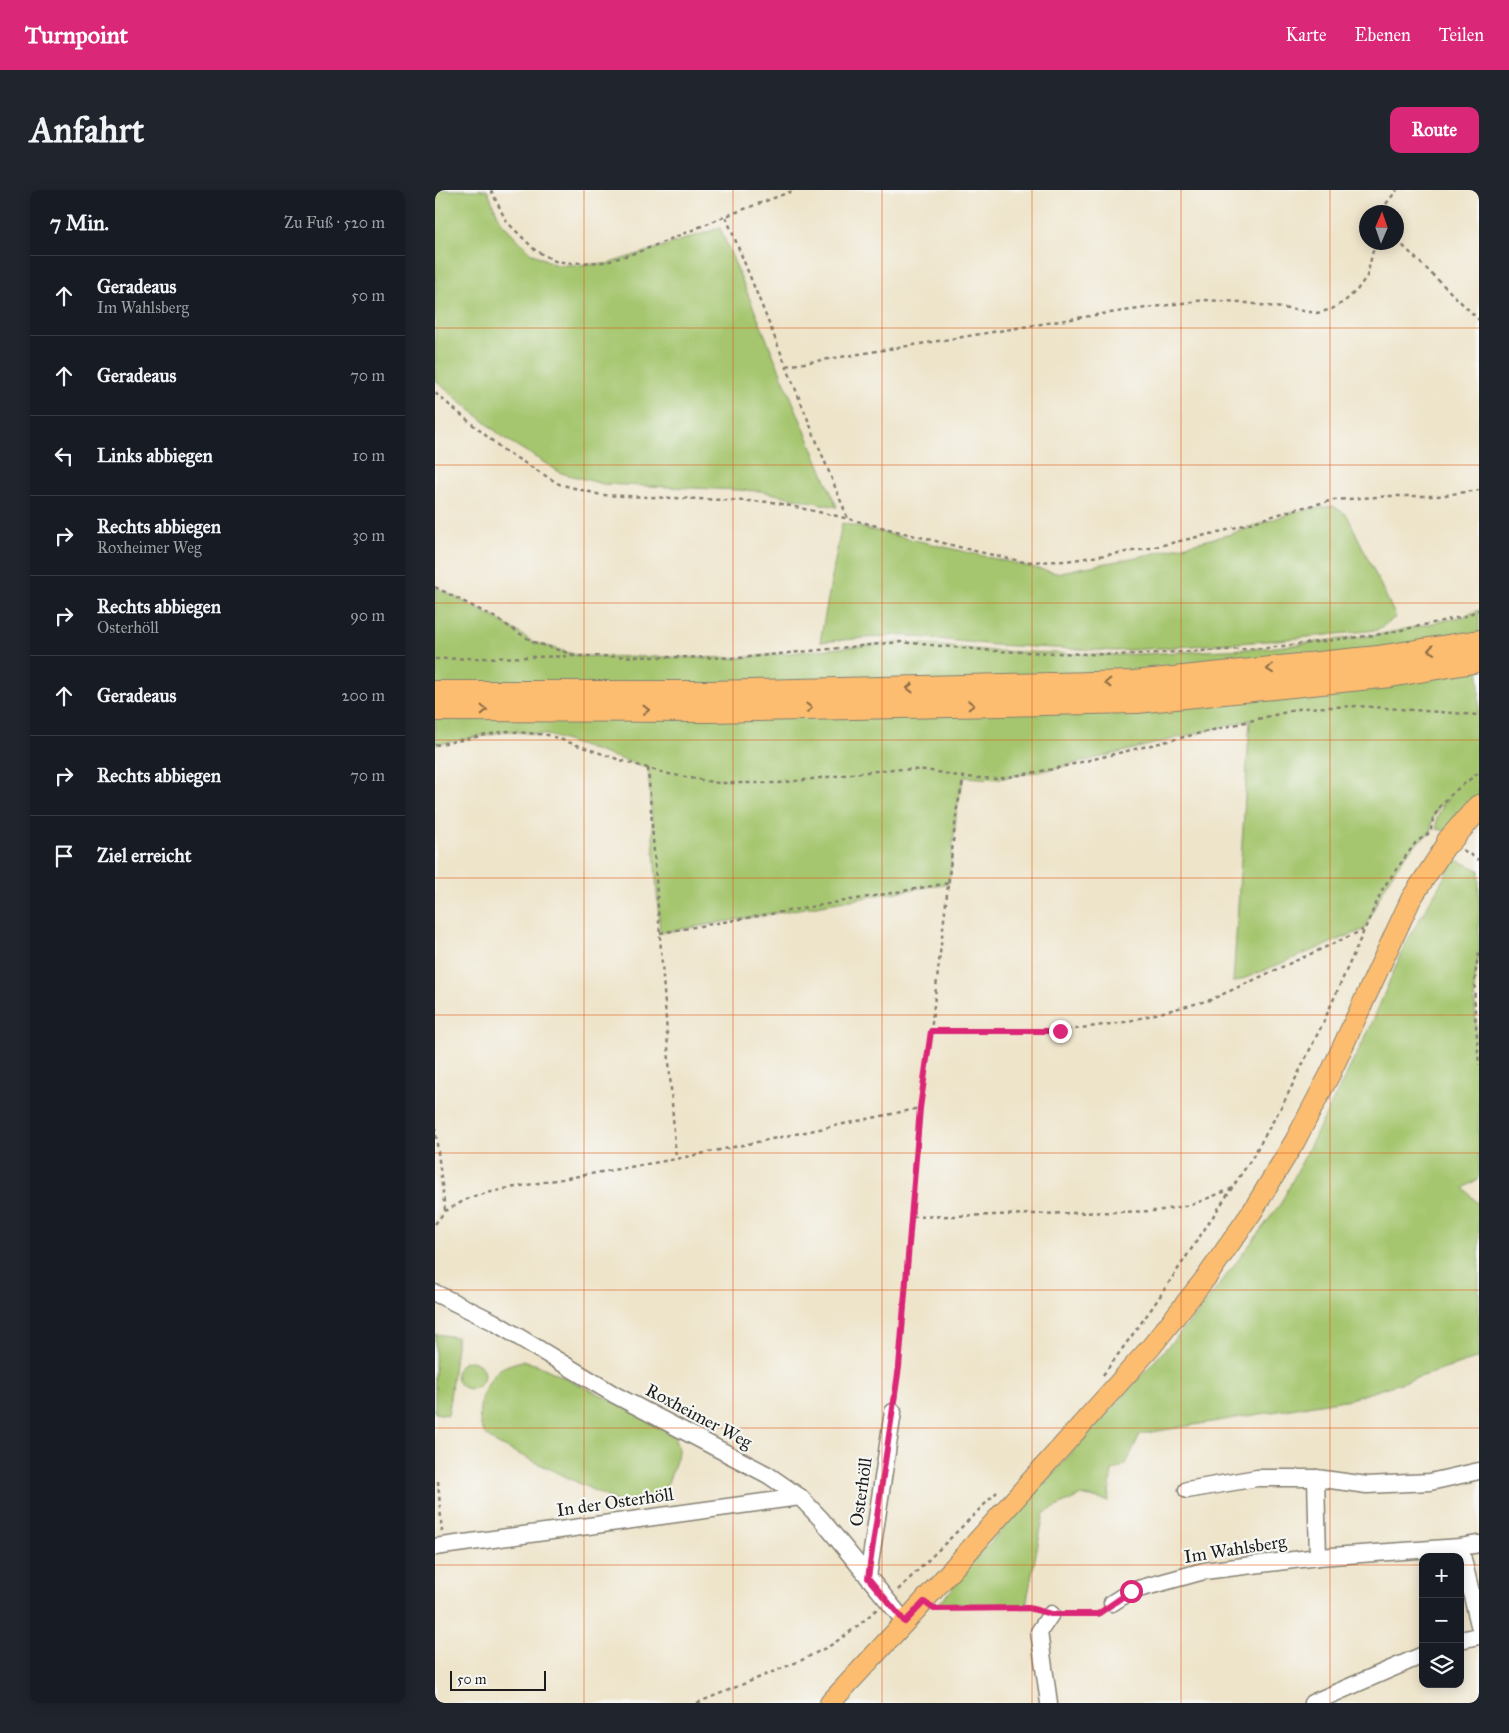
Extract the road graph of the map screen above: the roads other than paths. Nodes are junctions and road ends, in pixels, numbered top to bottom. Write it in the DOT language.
graph roads {
  1 [pos="1479,642"];
  2 [pos="1479,660"];
  3 [pos="435,693"];
  4 [pos="435,710"];
  5 [pos="1479,807"];
  6 [pos="1449,841"];
  7 [pos="435,1293"];
  8 [pos="893,1412"];
  9 [pos="1479,1471"];
  10 [pos="1316,1478"];
  11 [pos="1187,1490"];
  12 [pos="800,1497"];
  13 [pos="1479,1544"];
  14 [pos="439,1547"];
  15 [pos="1460,1547"];
  16 [pos="1318,1557"];
  17 [pos="868,1578"];
  18 [pos="1112,1603"];
  19 [pos="1051,1614"];
  20 [pos="905,1622"];
  21 [pos="1479,1625"];
  22 [pos="1479,1636"];
  23 [pos="1464,1639"];
  24 [pos="1419,1656"];
  25 [pos="830,1703"];
  26 [pos="1049,1703"];
  27 [pos="1312,1703"];
  1 -- 3 [label="highway, one-way"];
  4 -- 2 [label="highway, one-way"];
  5 -- 6 [label="highway"];
  6 -- 20 [label="main road"];
  7 -- 12 [label="street, Roxheimer Weg"];
  8 -- 17 [label="street, Osterhöll"];
  9 -- 10 [label="street"];
  10 -- 11 [label="street"];
  10 -- 16 [label="street"];
  12 -- 14 [label="street, In der Osterhöll"];
  12 -- 17 [label="street, Roxheimer Weg"];
  13 -- 15 [label="street, Im Wahlsberg"];
  15 -- 16 [label="street, Im Wahlsberg"];
  15 -- 21 [label="street"];
  16 -- 18 [label="street, Im Wahlsberg"];
  17 -- 20 [label="street, Roxheimer Weg"];
  19 -- 26 [label="street"];
  20 -- 25 [label="main road"];
  22 -- 23 [label="street"];
  24 -- 27 [label="street"];
}
